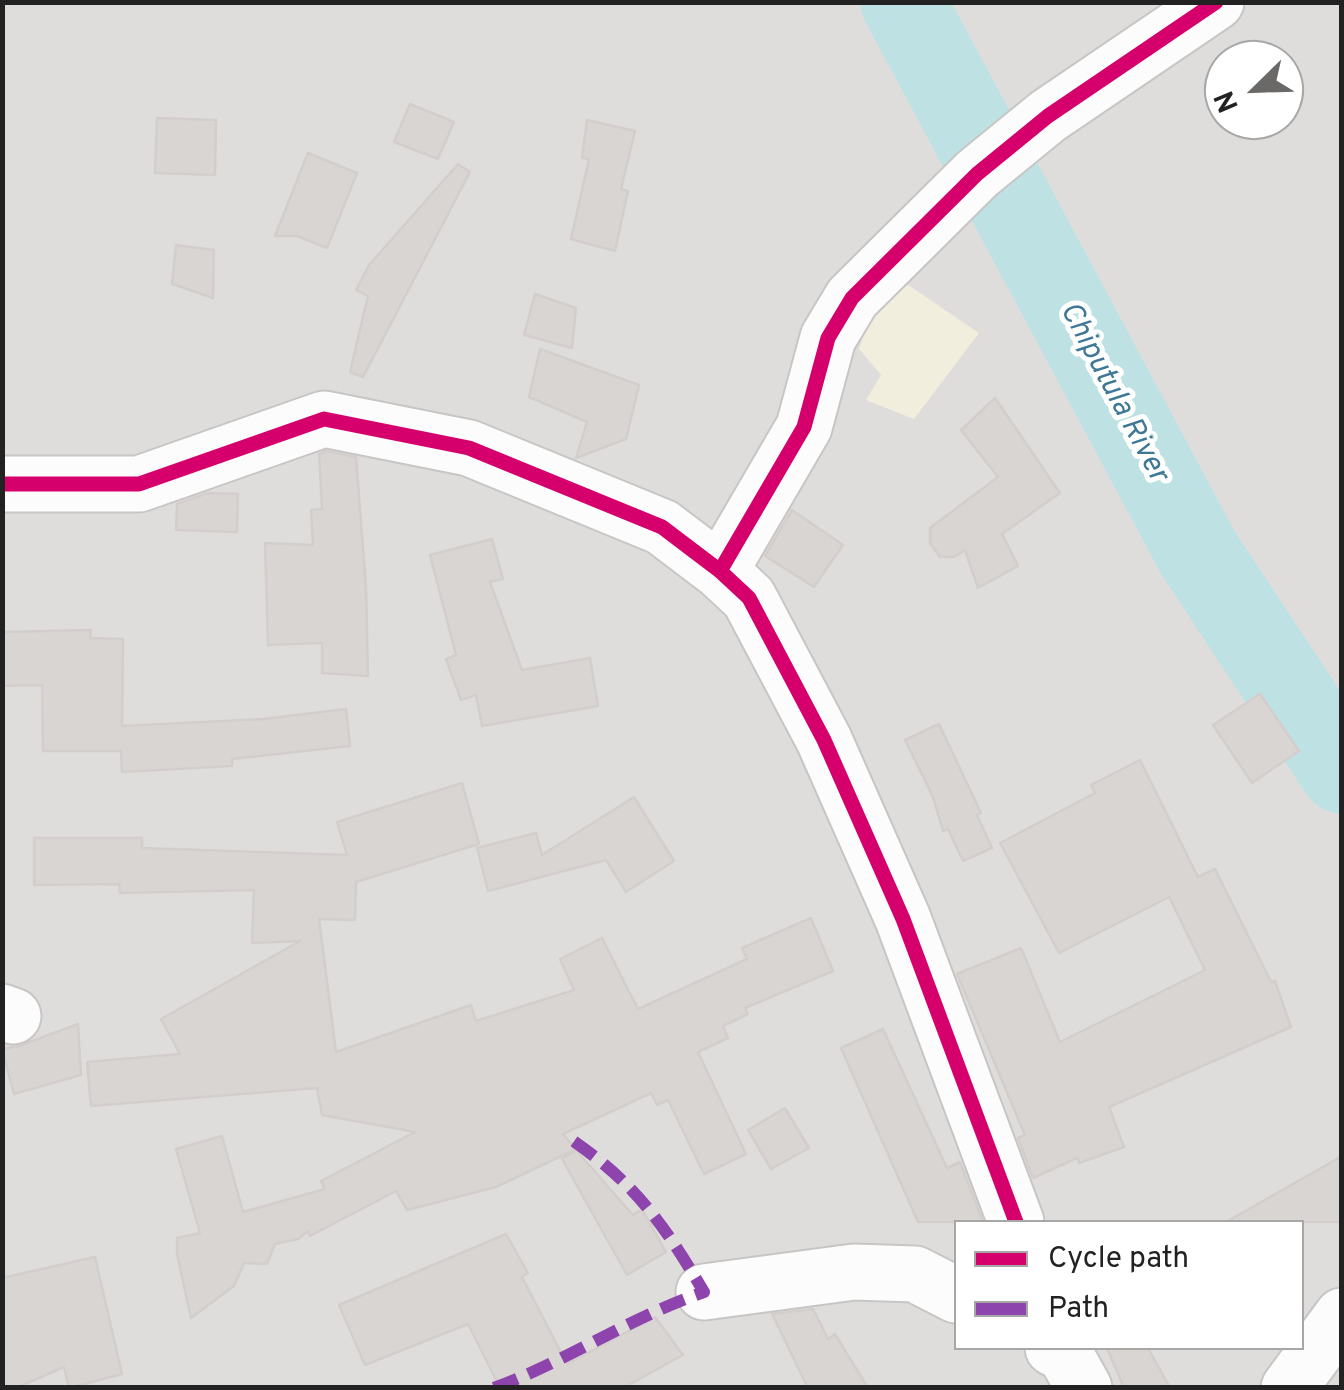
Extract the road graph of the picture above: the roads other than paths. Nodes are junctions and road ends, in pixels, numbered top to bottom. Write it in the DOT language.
graph roads {
  1 [pos="1216,2"];
  2 [pos="2,484"];
  3 [pos="720,571"];
  4 [pos="1015,1220"];
  5 [pos="704,1292"];
  6 [pos="954,1295"];
  7 [pos="1342,1316"];
  8 [pos="1289,1388"];
  1 -- 3 [label="street"];
  2 -- 3 [label="street"];
  3 -- 4 [label="street"];
  5 -- 6 [label="street"];
  7 -- 8 [label="street"];
}
